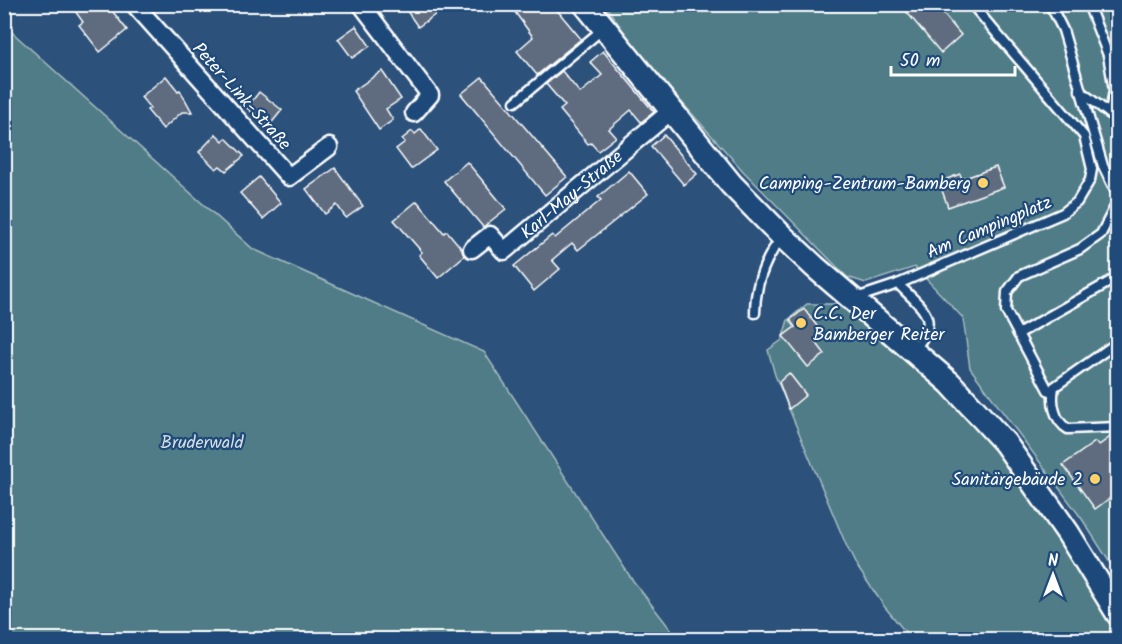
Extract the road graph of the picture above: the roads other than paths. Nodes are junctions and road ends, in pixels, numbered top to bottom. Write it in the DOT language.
graph roads {
  1 [pos="134,4"];
  2 [pos="361,4"];
  3 [pos="585,4"];
  4 [pos="976,4"];
  5 [pos="1050,4"];
  6 [pos="1088,4"];
  7 [pos="604,29"];
  8 [pos="1080,91"];
  9 [pos="515,102"];
  10 [pos="671,111"];
  11 [pos="414,113"];
  12 [pos="1110,114"];
  13 [pos="1118,120"];
  14 [pos="329,147"];
  15 [pos="1118,196"];
  16 [pos="1118,201"];
  17 [pos="782,236"];
  18 [pos="472,249"];
  19 [pos="1118,277"];
  20 [pos="898,284"];
  21 [pos="852,300"];
  22 [pos="755,313"];
  23 [pos="1018,334"];
  24 [pos="1118,342"];
  25 [pos="913,351"];
  26 [pos="1053,393"];
  27 [pos="1118,427"];
  28 [pos="1118,614"];
  1 -- 14 [label="street, Peter-Link-Straße"];
  2 -- 11 [label="street"];
  3 -- 7 [label="street"];
  4 -- 20 [label="lane, Am Campingplatz"];
  5 -- 8 [label="lane"];
  6 -- 12 [label="lane"];
  7 -- 9 [label="lane"];
  7 -- 10 [label="street"];
  8 -- 12 [label="lane"];
  8 -- 15 [label="lane"];
  10 -- 17 [label="street"];
  10 -- 18 [label="street, Karl-May-Straße"];
  12 -- 13 [label="lane"];
  16 -- 23 [label="lane"];
  17 -- 21 [label="street"];
  17 -- 22 [label="lane"];
  19 -- 23 [label="lane"];
  20 -- 21 [label="lane, Am Campingplatz"];
  20 -- 25 [label="lane"];
  21 -- 25 [label="street"];
  23 -- 26 [label="lane"];
  24 -- 26 [label="lane"];
  25 -- 28 [label="street"];
  26 -- 27 [label="lane"];
}
